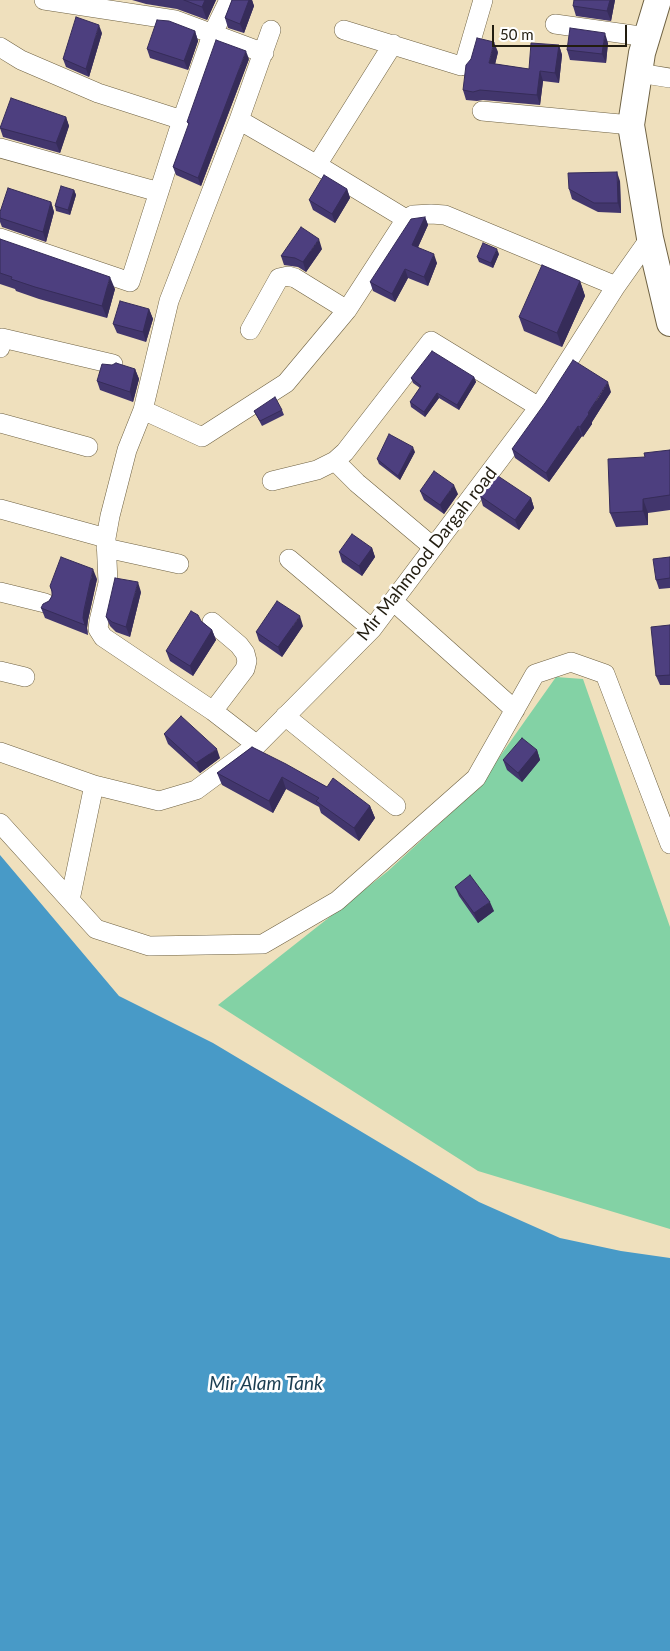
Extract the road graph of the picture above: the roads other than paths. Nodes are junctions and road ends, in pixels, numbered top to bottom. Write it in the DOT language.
graph roads {
  1 [pos="44,0"];
  2 [pos="229,0"];
  3 [pos="483,0"];
  4 [pos="658,0"];
  5 [pos="555,24"];
  6 [pos="271,30"];
  7 [pos="344,30"];
  8 [pos="212,35"];
  9 [pos="647,37"];
  10 [pos="393,44"];
  11 [pos="0,47"];
  12 [pos="264,53"];
  13 [pos="639,73"];
  14 [pos="670,78"];
  15 [pos="482,111"];
  16 [pos="182,120"];
  17 [pos="239,120"];
  18 [pos="631,125"];
  19 [pos="0,150"];
  20 [pos="317,165"];
  21 [pos="160,192"];
  22 [pos="406,219"];
  23 [pos="0,238"];
  24 [pos="650,238"];
  25 [pos="616,286"];
  26 [pos="347,310"];
  27 [pos="670,322"];
  28 [pos="250,330"];
  29 [pos="1,341"];
  30 [pos="113,364"];
  31 [pos="540,406"];
  32 [pos="143,410"];
  33 [pos="0,423"];
  34 [pos="88,447"];
  35 [pos="335,461"];
  36 [pos="272,481"];
  37 [pos="0,509"];
  38 [pos="106,543"];
  39 [pos="433,547"];
  40 [pos="289,559"];
  41 [pos="180,564"];
  42 [pos="0,592"];
  43 [pos="393,601"];
  44 [pos="44,603"];
  45 [pos="212,622"];
  46 [pos="372,629"];
  47 [pos="0,671"];
  48 [pos="24,677"];
  49 [pos="515,710"];
  50 [pos="214,711"];
  51 [pos="285,716"];
  52 [pos="257,744"];
  53 [pos="0,752"];
  54 [pos="94,785"];
  55 [pos="396,806"];
  56 [pos="0,824"];
  57 [pos="670,844"];
  58 [pos="70,900"];
  1 -- 8 [label="street"];
  2 -- 8 [label="street"];
  3 -- 10 [label="street"];
  4 -- 9 [label="main road"];
  5 -- 9 [label="street"];
  6 -- 12 [label="street"];
  7 -- 10 [label="street"];
  8 -- 12 [label="street"];
  8 -- 16 [label="street"];
  9 -- 13 [label="main road"];
  10 -- 20 [label="street"];
  11 -- 16 [label="street"];
  12 -- 17 [label="street"];
  13 -- 14 [label="street"];
  13 -- 18 [label="main road"];
  15 -- 18 [label="street"];
  16 -- 21 [label="street"];
  17 -- 20 [label="street"];
  17 -- 32 [label="street"];
  18 -- 24 [label="main road"];
  19 -- 21 [label="street"];
  20 -- 22 [label="street"];
  21 -- 23 [label="street"];
  22 -- 25 [label="street"];
  22 -- 26 [label="street"];
  24 -- 25 [label="street, Mir Mahmood Dargah road"];
  24 -- 27 [label="main road"];
  25 -- 31 [label="street, Mir Mahmood Dargah road"];
  26 -- 28 [label="street"];
  26 -- 32 [label="street"];
  29 -- 30 [label="street"];
  31 -- 35 [label="street"];
  31 -- 39 [label="street, Mir Mahmood Dargah road"];
  32 -- 38 [label="street"];
  33 -- 34 [label="street"];
  35 -- 36 [label="street"];
  35 -- 39 [label="street"];
  37 -- 38 [label="street"];
  38 -- 41 [label="street"];
  38 -- 50 [label="street"];
  39 -- 43 [label="street, Mir Mahmood Dargah road"];
  40 -- 46 [label="street"];
  42 -- 44 [label="street"];
  43 -- 46 [label="street, Mir Mahmood Dargah road"];
  43 -- 49 [label="street"];
  45 -- 50 [label="street"];
  46 -- 51 [label="street, Mir Mahmood Dargah road"];
  47 -- 48 [label="street"];
  49 -- 57 [label="street"];
  49 -- 58 [label="street"];
  50 -- 52 [label="street"];
  51 -- 52 [label="street, Mir Mahmood Dargah road"];
  51 -- 55 [label="street"];
  52 -- 54 [label="street, Mir Mahmood Dargah road"];
  53 -- 54 [label="street, Mir Mahmood Dargah road"];
  54 -- 58 [label="street"];
  56 -- 58 [label="street"];
}
